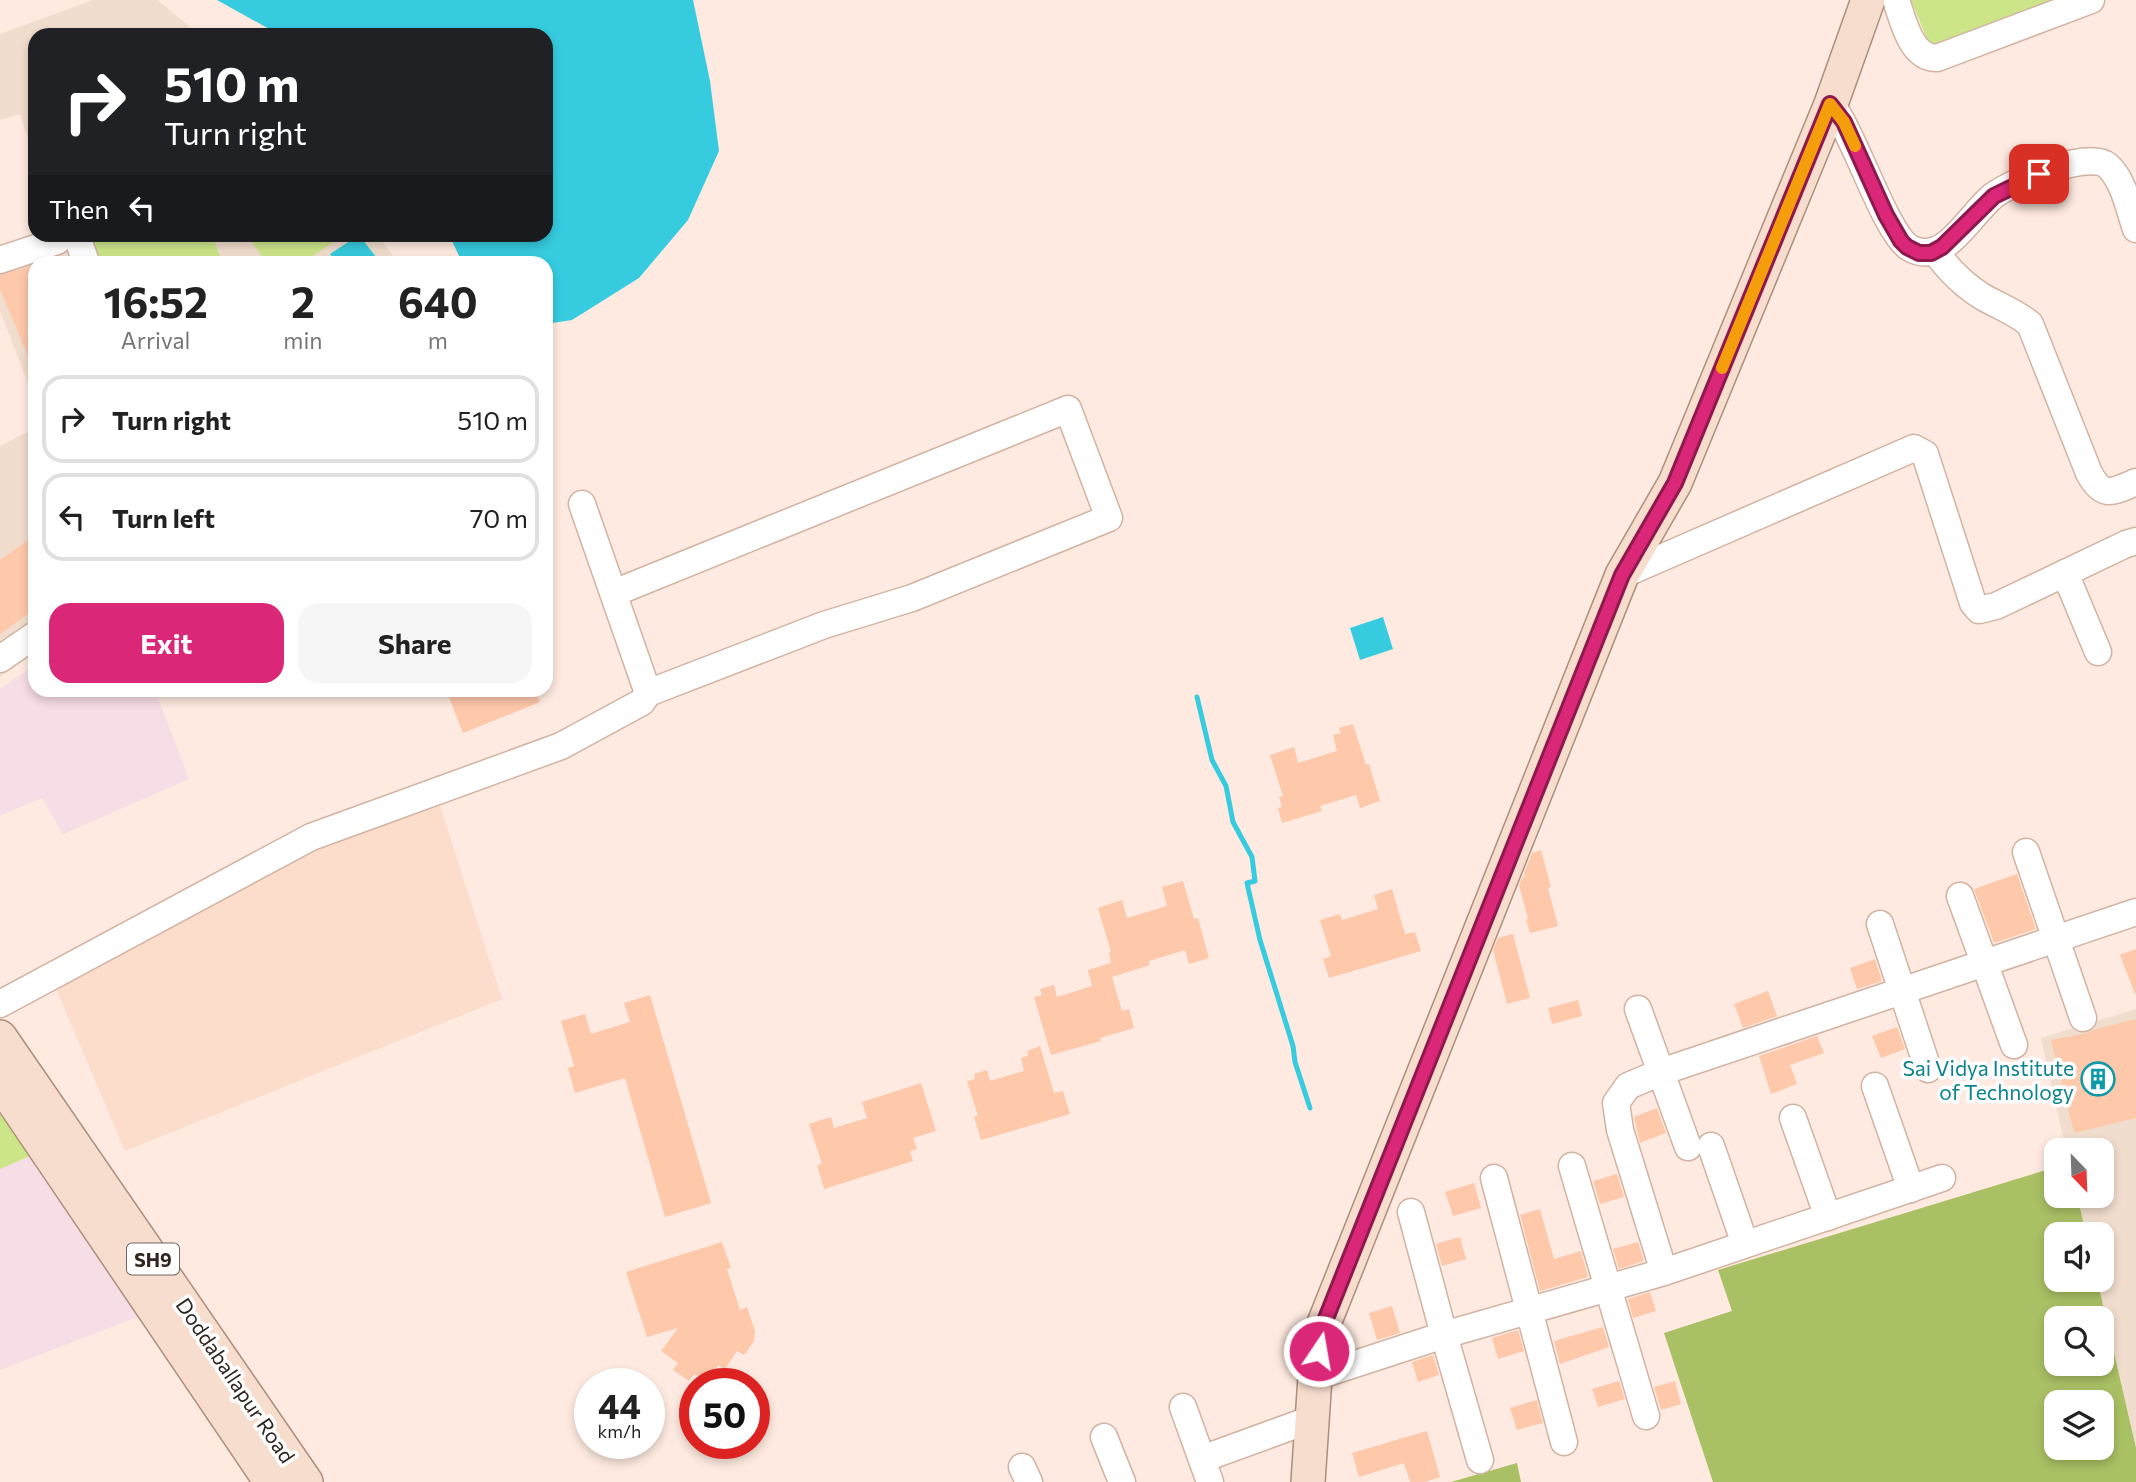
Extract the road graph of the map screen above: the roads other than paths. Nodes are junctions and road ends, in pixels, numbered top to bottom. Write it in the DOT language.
graph roads {
  1 [pos="1868,0"];
  2 [pos="1896,0"];
  3 [pos="2091,0"];
  4 [pos="1830,104"];
  5 [pos="2136,229"];
  6 [pos="55,242"];
  7 [pos="70,242"];
  8 [pos="1935,251"];
  9 [pos="81,256"];
  10 [pos="0,260"];
  11 [pos="2136,482"];
  12 [pos="582,504"];
  13 [pos="2136,541"];
  14 [pos="2065,573"];
  15 [pos="1622,575"];
  16 [pos="614,593"];
  17 [pos="28,640"];
  18 [pos="2098,652"];
  19 [pos="0,659"];
  20 [pos="648,693"];
  21 [pos="2026,852"];
  22 [pos="1960,896"];
  23 [pos="2136,912"];
  24 [pos="1880,924"];
  25 [pos="2056,939"];
  26 [pos="1984,963"];
  27 [pos="1902,990"];
  28 [pos="0,1004"];
  29 [pos="1638,1009"];
  30 [pos="2083,1018"];
  31 [pos="0,1037"];
  32 [pos="2014,1045"];
  33 [pos="1928,1069"];
  34 [pos="1661,1072"];
  35 [pos="0,1082"];
  36 [pos="1875,1086"];
  37 [pos="33,1108"];
  38 [pos="1793,1118"];
  39 [pos="1573,1166"];
  40 [pos="1494,1178"];
  41 [pos="1942,1178"];
  42 [pos="1912,1189"];
  43 [pos="1411,1212"];
  44 [pos="1828,1217"];
  45 [pos="1745,1244"];
  46 [pos="1664,1272"];
  47 [pos="1608,1288"];
  48 [pos="1529,1310"];
  49 [pos="1444,1335"];
  50 [pos="1315,1377"];
  51 [pos="1183,1407"];
  52 [pos="1646,1416"];
  53 [pos="1312,1419"];
  54 [pos="1104,1437"];
  55 [pos="1564,1442"];
  56 [pos="1480,1460"];
  57 [pos="1206,1471"];
  58 [pos="271,1482"];
  59 [pos="306,1482"];
  60 [pos="1122,1482"];
  61 [pos="1308,1482"];
  1 -- 4 [label="main road"];
  2 -- 3 [label="street"];
  4 -- 8 [label="street"];
  4 -- 15 [label="main road"];
  5 -- 8 [label="street"];
  6 -- 10 [label="street"];
  7 -- 9 [label="street"];
  8 -- 11 [label="street"];
  12 -- 16 [label="street"];
  13 -- 14 [label="street"];
  14 -- 15 [label="street"];
  14 -- 18 [label="street"];
  15 -- 50 [label="main road"];
  16 -- 20 [label="street"];
  16 -- 20 [label="street"];
  17 -- 19 [label="street"];
  20 -- 28 [label="street"];
  21 -- 25 [label="street"];
  22 -- 26 [label="street"];
  23 -- 25 [label="street"];
  24 -- 27 [label="street"];
  25 -- 26 [label="street"];
  25 -- 30 [label="street"];
  26 -- 27 [label="street"];
  26 -- 32 [label="street"];
  27 -- 33 [label="street"];
  27 -- 34 [label="street"];
  29 -- 34 [label="street"];
  31 -- 37 [label="main road, Doddaballapur Road / SH9"];
  34 -- 45 [label="street"];
  34 -- 46 [label="street"];
  35 -- 37 [label="main road, Doddaballapur Road / SH9"];
  36 -- 42 [label="street"];
  37 -- 58 [label="main road, Doddaballapur Road / SH9"];
  37 -- 59 [label="main road, Doddaballapur Road / SH9"];
  38 -- 44 [label="street"];
  39 -- 47 [label="street"];
  40 -- 48 [label="street"];
  41 -- 42 [label="street"];
  42 -- 44 [label="street"];
  43 -- 49 [label="street"];
  44 -- 45 [label="street"];
  45 -- 46 [label="street"];
  46 -- 47 [label="street"];
  47 -- 48 [label="street"];
  47 -- 52 [label="street"];
  48 -- 49 [label="street"];
  48 -- 55 [label="street"];
  49 -- 50 [label="street"];
  49 -- 56 [label="street"];
  50 -- 53 [label="main road"];
  51 -- 57 [label="street"];
  53 -- 57 [label="street"];
  53 -- 61 [label="main road"];
  54 -- 60 [label="street"];
}
